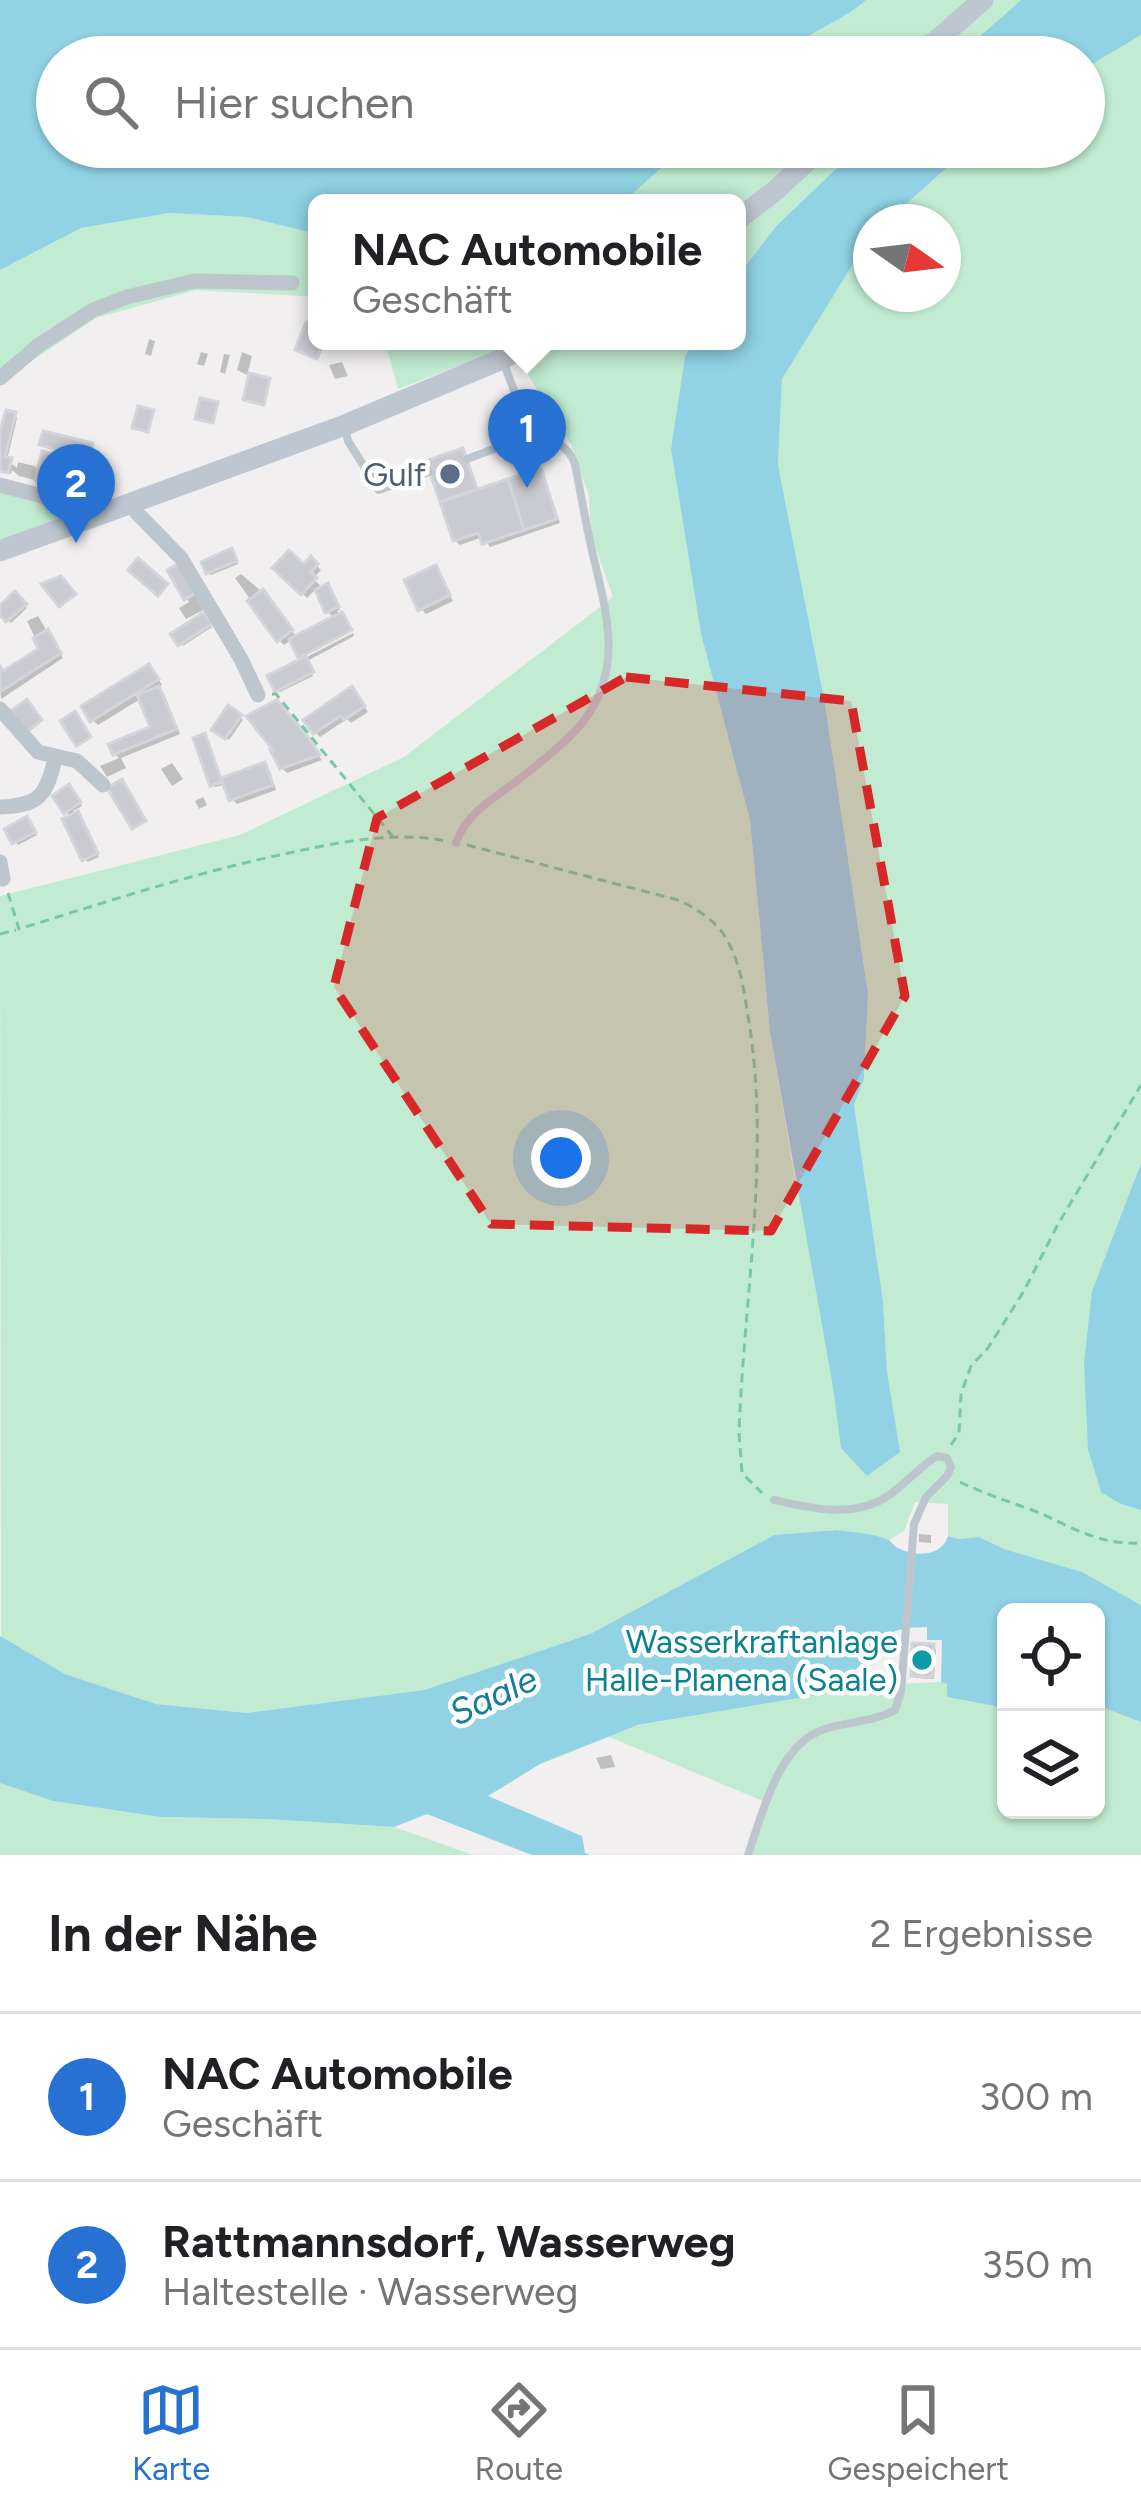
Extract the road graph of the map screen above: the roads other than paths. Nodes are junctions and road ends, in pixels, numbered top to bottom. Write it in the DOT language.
graph roads {
  1 [pos="983,0"];
  2 [pos="941,36"];
  3 [pos="800,168"];
  4 [pos="746,213"];
  5 [pos="292,283"];
  6 [pos="520,350"];
  7 [pos="502,359"];
  8 [pos="0,378"];
  9 [pos="345,425"];
  10 [pos="531,435"];
  11 [pos="467,459"];
  12 [pos="429,472"];
  13 [pos="0,485"];
  14 [pos="131,501"];
  15 [pos="88,518"];
  16 [pos="0,551"];
  17 [pos="258,695"];
  18 [pos="0,709"];
  19 [pos="55,758"];
  20 [pos="103,785"];
  21 [pos="0,807"];
  22 [pos="456,843"];
  23 [pos="774,1500"];
  24 [pos="748,1855"];
  1 -- 2 [label="main road"];
  3 -- 4 [label="main road"];
  5 -- 8 [label="street"];
  6 -- 7 [label="main road"];
  7 -- 9 [label="main road"];
  7 -- 10 [label="lane"];
  9 -- 12 [label="lane"];
  9 -- 14 [label="main road"];
  10 -- 11 [label="lane"];
  10 -- 22 [label="lane"];
  13 -- 15 [label="street"];
  14 -- 15 [label="main road"];
  14 -- 17 [label="street"];
  15 -- 16 [label="main road"];
  18 -- 19 [label="street"];
  19 -- 20 [label="street"];
  19 -- 21 [label="street"];
  23 -- 24 [label="lane"];
}
